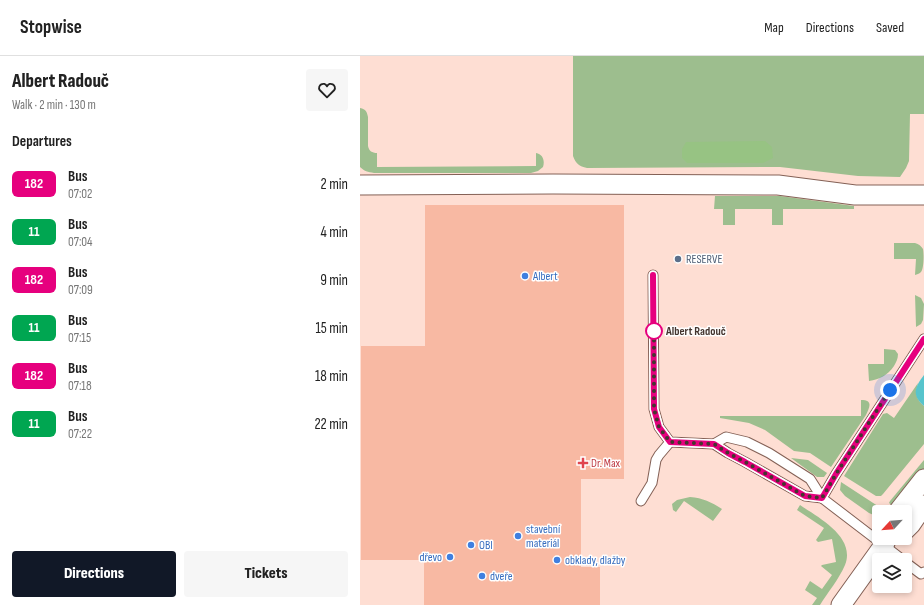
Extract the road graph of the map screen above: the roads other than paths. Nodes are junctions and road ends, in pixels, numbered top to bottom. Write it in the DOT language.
graph roads {
  1 [pos="360,186"];
  2 [pos="924,195"];
  3 [pos="653,275"];
  4 [pos="924,339"];
  5 [pos="670,442"];
  6 [pos="714,444"];
  7 [pos="924,479"];
  8 [pos="822,498"];
  9 [pos="641,501"];
  10 [pos="904,505"];
  11 [pos="924,505"];
  12 [pos="912,523"];
  13 [pos="872,530"];
  14 [pos="884,545"];
  15 [pos="892,545"];
  16 [pos="898,553"];
  17 [pos="912,567"];
  18 [pos="924,572"];
  19 [pos="841,605"];
  1 -- 2 [label="street"];
  3 -- 5 [label="lane"];
  4 -- 8 [label="lane"];
  5 -- 6 [label="lane"];
  5 -- 9 [label="lane"];
  6 -- 8 [label="lane"];
  6 -- 8 [label="lane"];
  7 -- 10 [label="street"];
  8 -- 13 [label="lane"];
  11 -- 12 [label="street"];
  14 -- 19 [label="street"];
  15 -- 16 [label="lane"];
  17 -- 18 [label="lane"];
}
